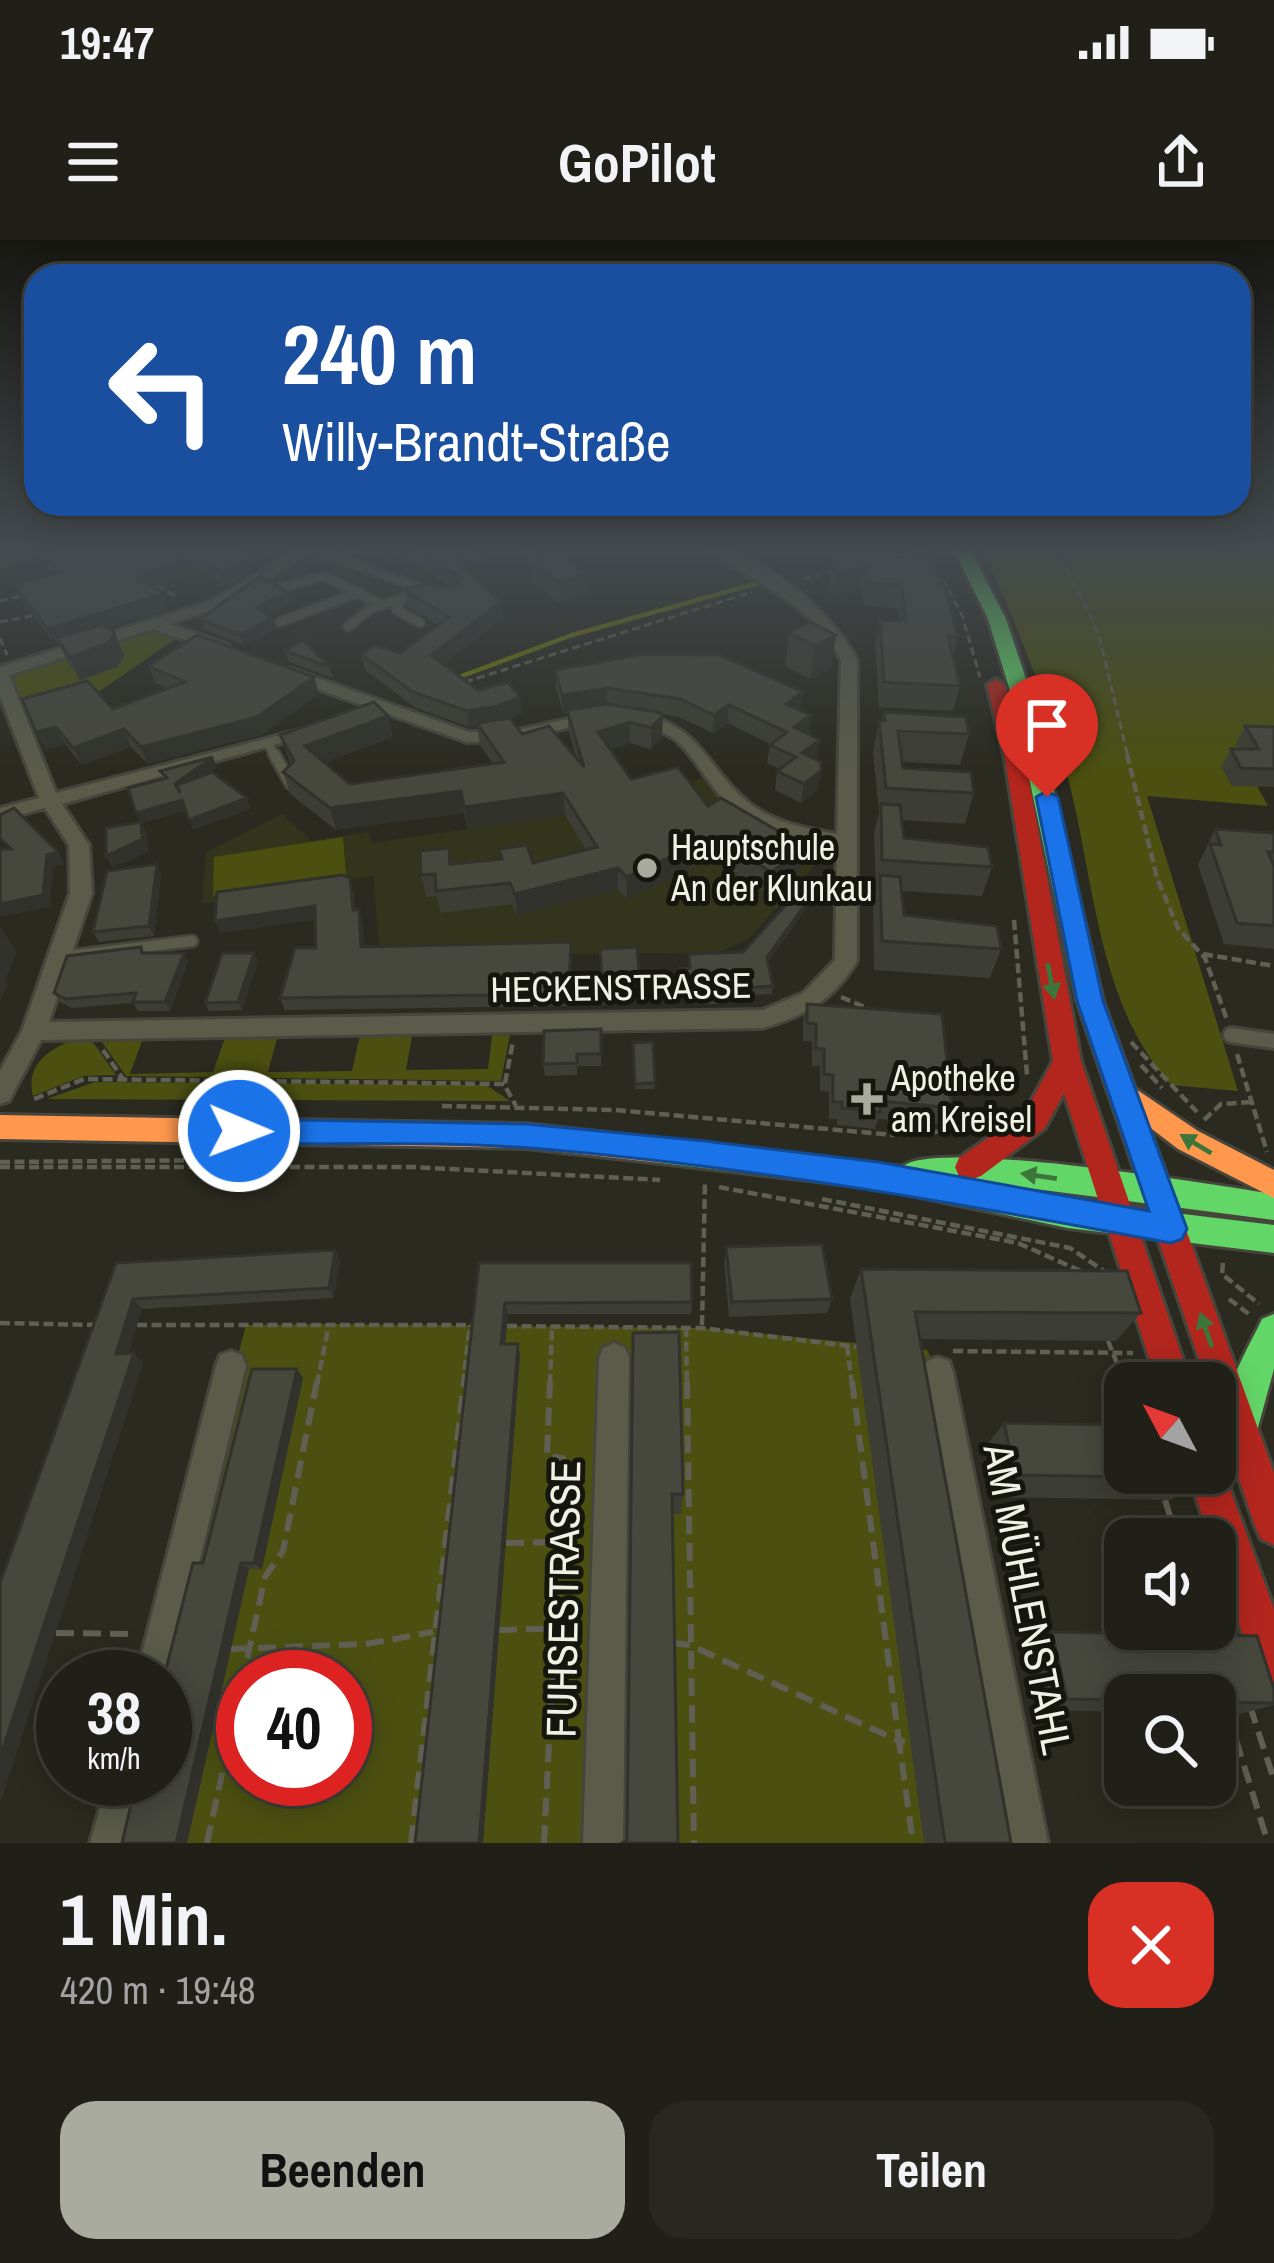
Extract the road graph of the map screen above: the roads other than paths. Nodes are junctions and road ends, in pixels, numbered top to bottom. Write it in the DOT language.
graph roads {
  1 [pos="169,621"];
  2 [pos="198,621"];
  3 [pos="283,621"];
  4 [pos="352,621"];
  5 [pos="825,621"];
  6 [pos="976,621"];
  7 [pos="998,621"];
  8 [pos="280,622"];
  9 [pos="157,625"];
  10 [pos="348,627"];
  11 [pos="184,633"];
  12 [pos="248,658"];
  13 [pos="268,666"];
  14 [pos="0,673"];
  15 [pos="375,706"];
  16 [pos="268,744"];
  17 [pos="292,784"];
  18 [pos="49,799"];
  19 [pos="0,814"];
  20 [pos="849,843"];
  21 [pos="192,941"];
  22 [pos="59,957"];
  23 [pos="34,1031"];
  24 [pos="1231,1035"];
  25 [pos="1274,1041"];
  26 [pos="1066,1061"];
  27 [pos="1124,1093"];
  28 [pos="0,1094"];
  29 [pos="0,1127"];
  30 [pos="970,1166"];
  31 [pos="1271,1173"];
  32 [pos="878,1175"];
  33 [pos="1108,1184"];
  34 [pos="1158,1190"];
  35 [pos="1274,1207"];
  36 [pos="1121,1221"];
  37 [pos="1171,1229"];
  38 [pos="1274,1239"];
  39 [pos="1268,1326"];
  40 [pos="614,1358"];
  41 [pos="944,1362"];
  42 [pos="1166,1362"];
  43 [pos="231,1366"];
  44 [pos="1241,1431"];
  45 [pos="1213,1494"];
  46 [pos="1274,1526"];
  47 [pos="161,1650"];
  48 [pos="1274,1666"];
  49 [pos="120,1806"];
  50 [pos="110,1843"];
  51 [pos="603,1843"];
  52 [pos="1028,1843"];
  1 -- 9 [label="street"];
  2 -- 11 [label="street"];
  3 -- 8 [label="lane"];
  4 -- 10 [label="lane"];
  5 -- 20 [label="street, HECKENSTRASSE"];
  6 -- 26 [label="street, one-way"];
  7 -- 27 [label="street"];
  9 -- 11 [label="street"];
  9 -- 14 [label="street"];
  11 -- 12 [label="street"];
  13 -- 15 [label="street"];
  14 -- 18 [label="street"];
  15 -- 16 [label="street"];
  15 -- 20 [label="street"];
  16 -- 17 [label="lane"];
  16 -- 18 [label="street"];
  18 -- 19 [label="street"];
  18 -- 22 [label="street"];
  20 -- 23 [label="street, HECKENSTRASSE"];
  21 -- 22 [label="lane"];
  22 -- 23 [label="street"];
  23 -- 28 [label="street"];
  24 -- 25 [label="lane"];
  26 -- 30 [label="street"];
  26 -- 33 [label="street"];
  31 -- 27 [label="street, one-way"];
  27 -- 34 [label="street"];
  29 -- 32 [label="street"];
  30 -- 32 [label="street"];
  33 -- 30 [label="street, one-way"];
  32 -- 36 [label="street"];
  33 -- 34 [label="street"];
  33 -- 36 [label="street"];
  34 -- 35 [label="street"];
  34 -- 37 [label="street"];
  36 -- 37 [label="street"];
  36 -- 42 [label="street"];
  37 -- 38 [label="street"];
  44 -- 37 [label="street, one-way"];
  39 -- 44 [label="street"];
  40 -- 51 [label="street, FUHSESTRASSE"];
  41 -- 52 [label="street, AM MÜHLENSTAHL"];
  43 -- 47 [label="street"];
  44 -- 46 [label="street"];
  45 -- 48 [label="street"];
  49 -- 50 [label="street"];
}
